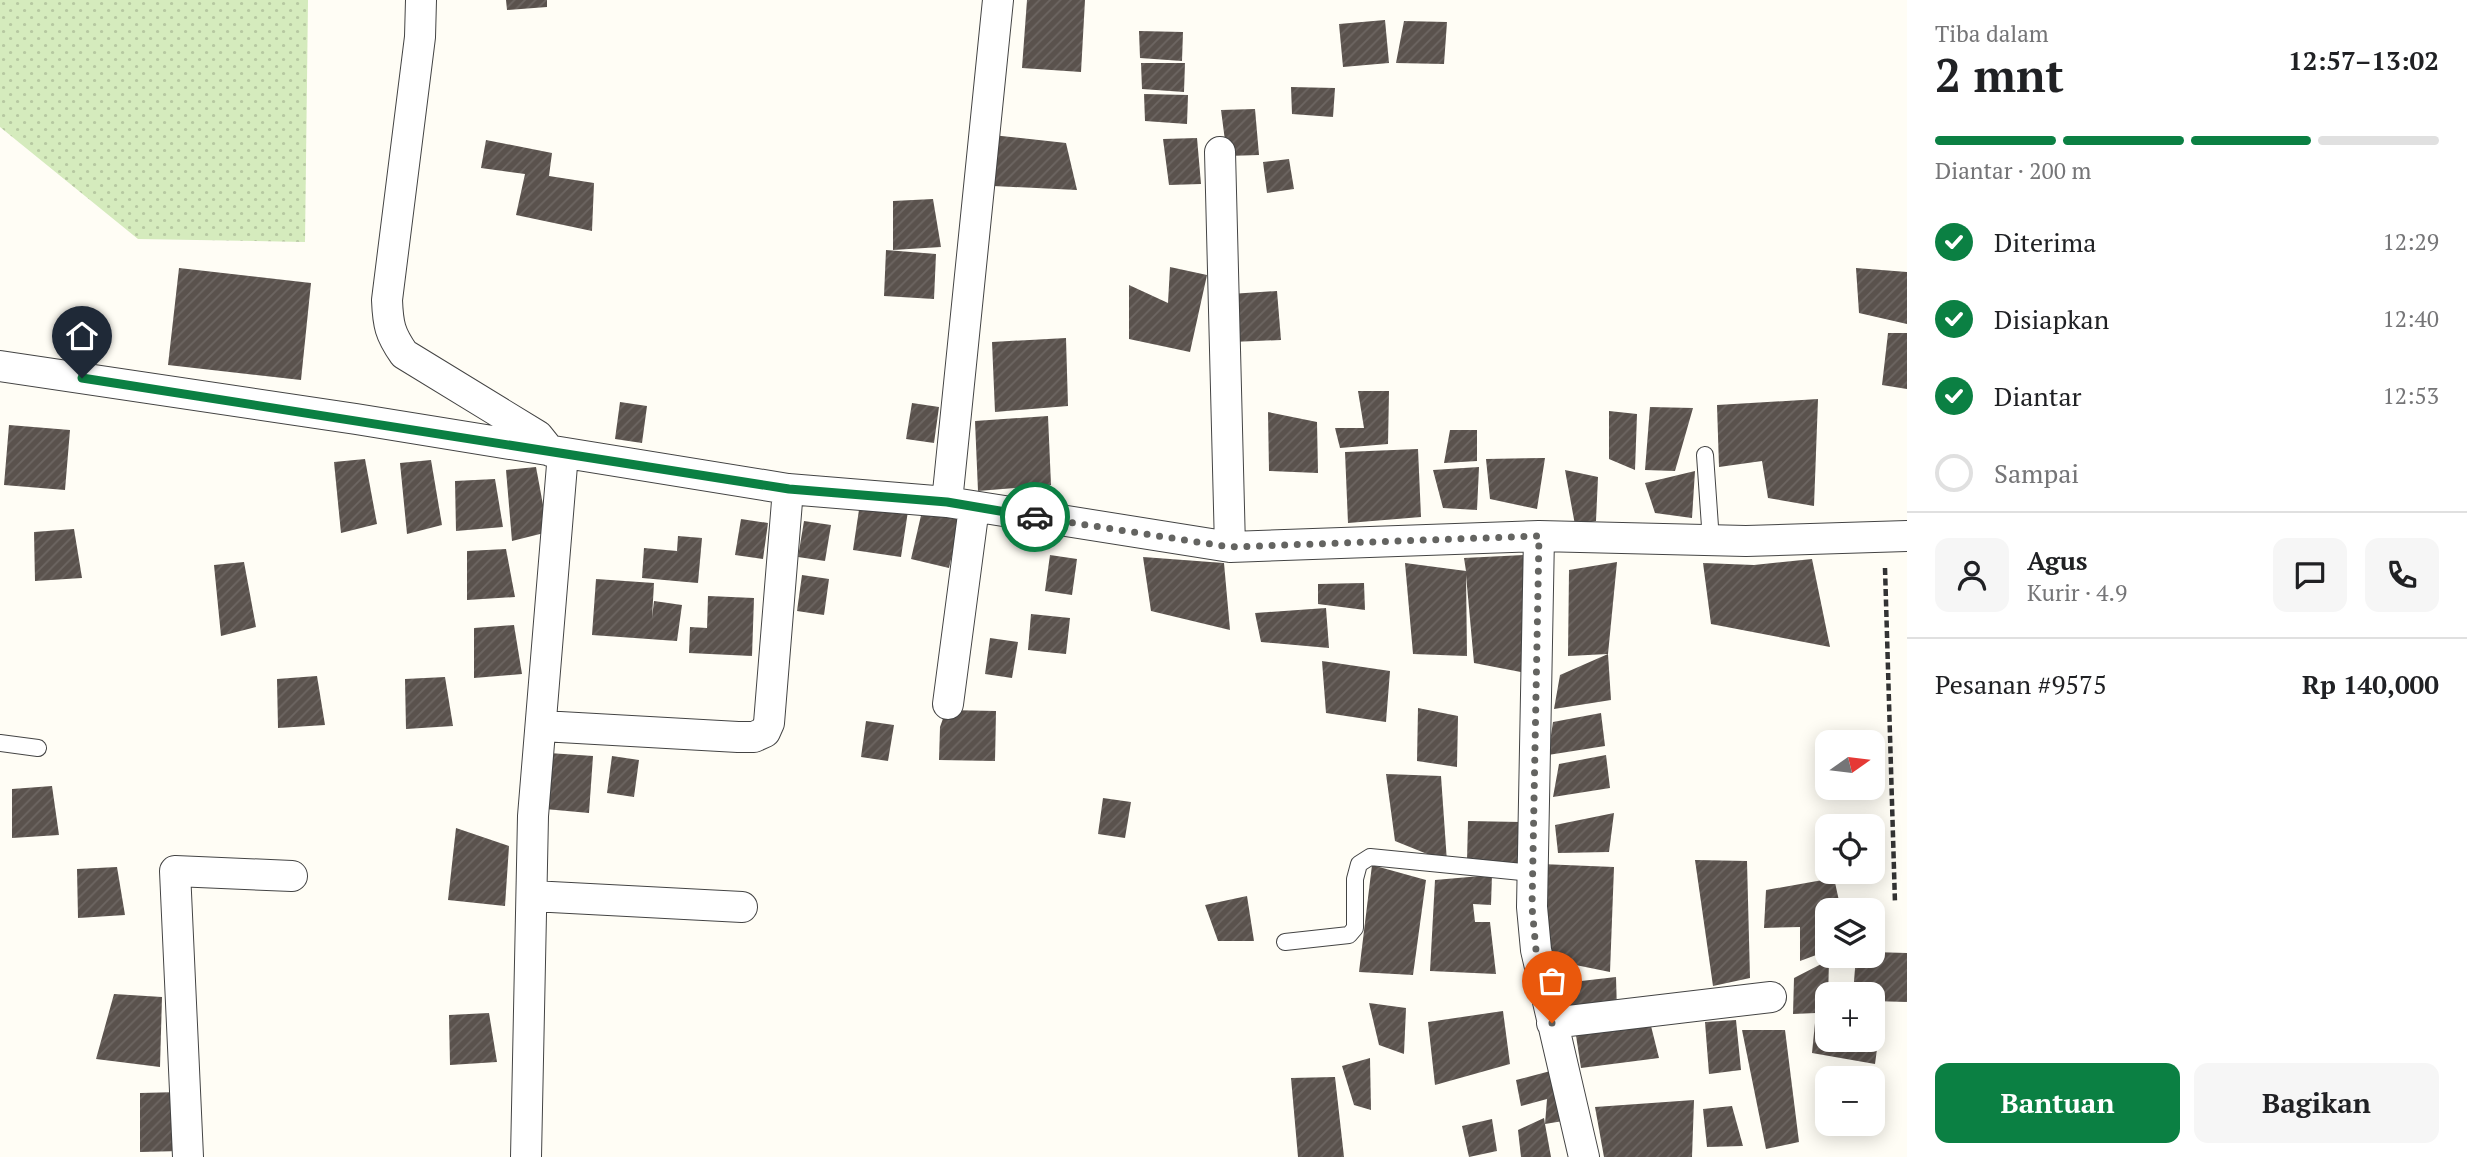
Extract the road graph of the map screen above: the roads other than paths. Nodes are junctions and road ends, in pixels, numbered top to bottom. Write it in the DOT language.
graph roads {
  1 [pos="421,0"];
  2 [pos="998,0"];
  3 [pos="1220,152"];
  4 [pos="0,366"];
  5 [pos="557,452"];
  6 [pos="1706,455"];
  7 [pos="789,489"];
  8 [pos="960,505"];
  9 [pos="1539,536"];
  10 [pos="1895,536"];
  11 [pos="1710,541"];
  12 [pos="1230,547"];
  13 [pos="948,704"];
  14 [pos="542,726"];
  15 [pos="0,743"];
  16 [pos="38,748"];
  17 [pos="1532,873"];
  18 [pos="292,876"];
  19 [pos="532,896"];
  20 [pos="742,907"];
  21 [pos="1285,942"];
  22 [pos="1771,997"];
  23 [pos="1552,1023"];
  24 [pos="188,1157"];
  25 [pos="526,1157"];
  26 [pos="1584,1157"];
  1 -- 5 [label="street"];
  2 -- 8 [label="street"];
  3 -- 12 [label="street"];
  4 -- 5 [label="street"];
  5 -- 7 [label="street"];
  5 -- 14 [label="street"];
  6 -- 11 [label="lane"];
  7 -- 8 [label="street"];
  7 -- 14 [label="street"];
  8 -- 12 [label="street"];
  8 -- 13 [label="street"];
  9 -- 11 [label="street"];
  9 -- 12 [label="street"];
  9 -- 17 [label="street"];
  10 -- 11 [label="street"];
  14 -- 19 [label="street"];
  15 -- 16 [label="lane"];
  17 -- 21 [label="lane"];
  17 -- 23 [label="street"];
  18 -- 24 [label="street"];
  19 -- 20 [label="street"];
  19 -- 25 [label="street"];
  22 -- 23 [label="street"];
  23 -- 26 [label="street"];
}
